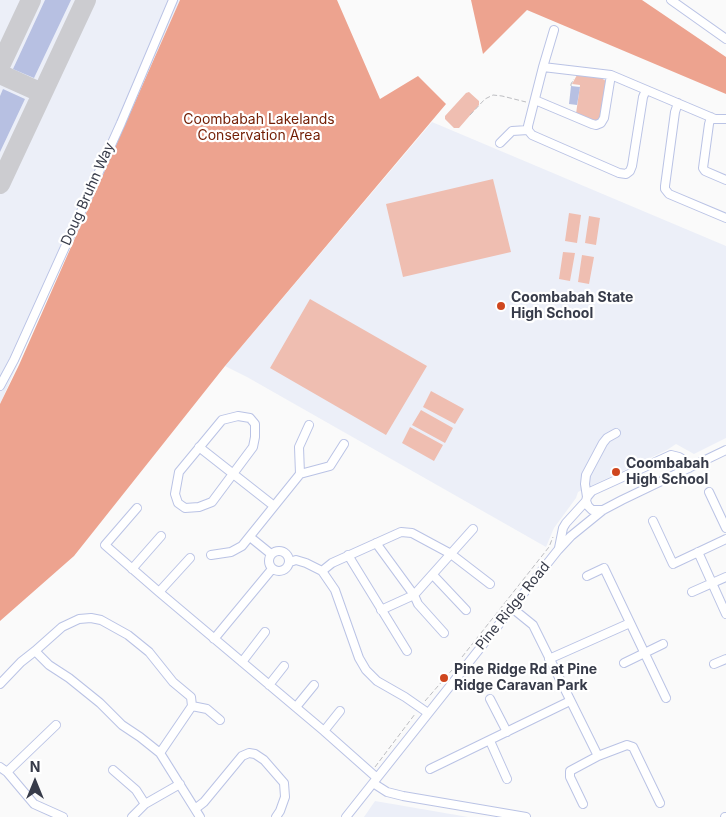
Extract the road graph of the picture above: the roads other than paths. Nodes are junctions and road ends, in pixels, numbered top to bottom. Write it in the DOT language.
graph roads {
  1 [pos="173,0"];
  2 [pos="671,0"];
  3 [pos="554,30"];
  4 [pos="726,39"];
  5 [pos="544,67"];
  6 [pos="611,75"];
  7 [pos="646,90"];
  8 [pos="534,102"];
  9 [pos="678,103"];
  10 [pos="711,117"];
  11 [pos="726,119"];
  12 [pos="528,130"];
  13 [pos="500,142"];
  14 [pos="726,180"];
  15 [pos="726,218"];
  16 [pos="0,386"];
  17 [pos="309,425"];
  18 [pos="616,433"];
  19 [pos="344,444"];
  20 [pos="199,447"];
  21 [pos="726,450"];
  22 [pos="690,468"];
  23 [pos="233,474"];
  24 [pos="300,474"];
  25 [pos="709,492"];
  26 [pos="586,499"];
  27 [pos="274,506"];
  28 [pos="137,508"];
  29 [pos="603,510"];
  30 [pos="653,521"];
  31 [pos="726,528"];
  32 [pos="472,529"];
  33 [pos="161,536"];
  34 [pos="250,537"];
  35 [pos="726,539"];
  36 [pos="376,543"];
  37 [pos="558,550"];
  38 [pos="698,552"];
  39 [pos="272,554"];
  40 [pos="452,554"];
  41 [pos="211,556"];
  42 [pos="348,556"];
  43 [pos="190,558"];
  44 [pos="290,562"];
  45 [pos="132,569"];
  46 [pos="272,569"];
  47 [pos="322,571"];
  48 [pos="433,575"];
  49 [pos="587,576"];
  50 [pos="726,577"];
  51 [pos="490,584"];
  52 [pos="712,584"];
  53 [pos="159,592"];
  54 [pos="692,592"];
  55 [pos="414,595"];
  56 [pos="512,608"];
  57 [pos="382,610"];
  58 [pos="466,610"];
  59 [pos="726,614"];
  60 [pos="630,624"];
  61 [pos="265,632"];
  62 [pos="444,633"];
  63 [pos="214,639"];
  64 [pos="663,644"];
  65 [pos="35,651"];
  66 [pos="407,651"];
  67 [pos="644,653"];
  68 [pos="549,659"];
  69 [pos="726,659"];
  70 [pos="242,662"];
  71 [pos="624,663"];
  72 [pos="714,664"];
  73 [pos="284,666"];
  74 [pos="0,684"];
  75 [pos="269,685"];
  76 [pos="314,685"];
  77 [pos="666,698"];
  78 [pos="490,699"];
  79 [pos="570,701"];
  80 [pos="192,706"];
  81 [pos="296,707"];
  82 [pos="340,711"];
  83 [pos="428,713"];
  84 [pos="220,720"];
  85 [pos="56,725"];
  86 [pos="324,731"];
  87 [pos="507,732"];
  88 [pos="490,741"];
  89 [pos="160,753"];
  90 [pos="598,756"];
  91 [pos="0,766"];
  92 [pos="430,769"];
  93 [pos="113,770"];
  94 [pos="7,772"];
  95 [pos="507,779"];
  96 [pos="375,780"];
  97 [pos="180,784"];
  98 [pos="660,803"];
  99 [pos="145,804"];
  100 [pos="583,804"];
  101 [pos="195,809"];
  102 [pos="63,817"];
  103 [pos="132,817"];
  104 [pos="200,817"];
  105 [pos="276,817"];
  106 [pos="346,817"];
  107 [pos="526,817"];
  1 -- 16 [label="street, Doug Bruhn Way"];
  2 -- 4 [label="street"];
  3 -- 5 [label="street"];
  5 -- 6 [label="street"];
  5 -- 8 [label="street"];
  6 -- 7 [label="street"];
  6 -- 8 [label="street"];
  7 -- 9 [label="street"];
  7 -- 12 [label="street"];
  8 -- 12 [label="street"];
  9 -- 10 [label="street"];
  9 -- 15 [label="street"];
  10 -- 11 [label="street"];
  10 -- 14 [label="street"];
  12 -- 13 [label="street"];
  17 -- 24 [label="street"];
  18 -- 26 [label="street"];
  19 -- 24 [label="street"];
  20 -- 23 [label="street"];
  20 -- 23 [label="street"];
  20 -- 23 [label="street"];
  21 -- 22 [label="street, Pine Ridge Road"];
  22 -- 26 [label="street"];
  22 -- 29 [label="street, Pine Ridge Road"];
  23 -- 27 [label="street"];
  24 -- 27 [label="street"];
  25 -- 31 [label="street"];
  26 -- 29 [label="street"];
  26 -- 37 [label="street"];
  27 -- 34 [label="street"];
  28 -- 45 [label="street"];
  29 -- 37 [label="street, Pine Ridge Road"];
  30 -- 38 [label="street"];
  32 -- 40 [label="street"];
  33 -- 45 [label="street"];
  34 -- 39 [label="street"];
  34 -- 41 [label="street"];
  35 -- 38 [label="street"];
  36 -- 40 [label="street"];
  36 -- 42 [label="street"];
  36 -- 55 [label="street"];
  37 -- 56 [label="street, Pine Ridge Road"];
  38 -- 52 [label="street"];
  39 -- 44 [label="street"];
  39 -- 46 [label="street"];
  40 -- 48 [label="street"];
  40 -- 51 [label="street"];
  42 -- 47 [label="street"];
  42 -- 57 [label="street"];
  43 -- 53 [label="street"];
  44 -- 46 [label="street"];
  44 -- 47 [label="street"];
  45 -- 53 [label="street"];
  46 -- 63 [label="street"];
  47 -- 83 [label="street"];
  48 -- 55 [label="street"];
  48 -- 58 [label="street"];
  49 -- 60 [label="street"];
  50 -- 52 [label="street"];
  52 -- 54 [label="street"];
  52 -- 59 [label="street"];
  53 -- 63 [label="street"];
  55 -- 57 [label="street"];
  55 -- 62 [label="street"];
  56 -- 68 [label="street"];
  56 -- 83 [label="street, Pine Ridge Road"];
  57 -- 66 [label="street"];
  60 -- 67 [label="street"];
  60 -- 68 [label="street"];
  61 -- 70 [label="street"];
  63 -- 70 [label="street"];
  64 -- 67 [label="street"];
  65 -- 74 [label="street"];
  65 -- 80 [label="street"];
  65 -- 89 [label="street"];
  67 -- 71 [label="street"];
  67 -- 77 [label="street"];
  68 -- 79 [label="street"];
  69 -- 72 [label="street"];
  70 -- 75 [label="street"];
  73 -- 75 [label="street"];
  75 -- 81 [label="street"];
  76 -- 81 [label="street"];
  78 -- 87 [label="street"];
  79 -- 87 [label="street"];
  79 -- 90 [label="street"];
  80 -- 84 [label="street"];
  80 -- 89 [label="street"];
  81 -- 86 [label="street"];
  82 -- 86 [label="street"];
  83 -- 96 [label="street, Pine Ridge Road"];
  85 -- 94 [label="street"];
  86 -- 96 [label="street"];
  87 -- 88 [label="street"];
  88 -- 92 [label="street"];
  88 -- 95 [label="street"];
  89 -- 97 [label="street"];
  90 -- 98 [label="street"];
  90 -- 100 [label="street"];
  91 -- 94 [label="street"];
  93 -- 99 [label="street"];
  94 -- 102 [label="street"];
  96 -- 106 [label="street, Pine Ridge Road"];
  96 -- 107 [label="street"];
  97 -- 99 [label="street"];
  97 -- 101 [label="street"];
  99 -- 103 [label="street"];
  101 -- 104 [label="street"];
  101 -- 105 [label="street"];
}
